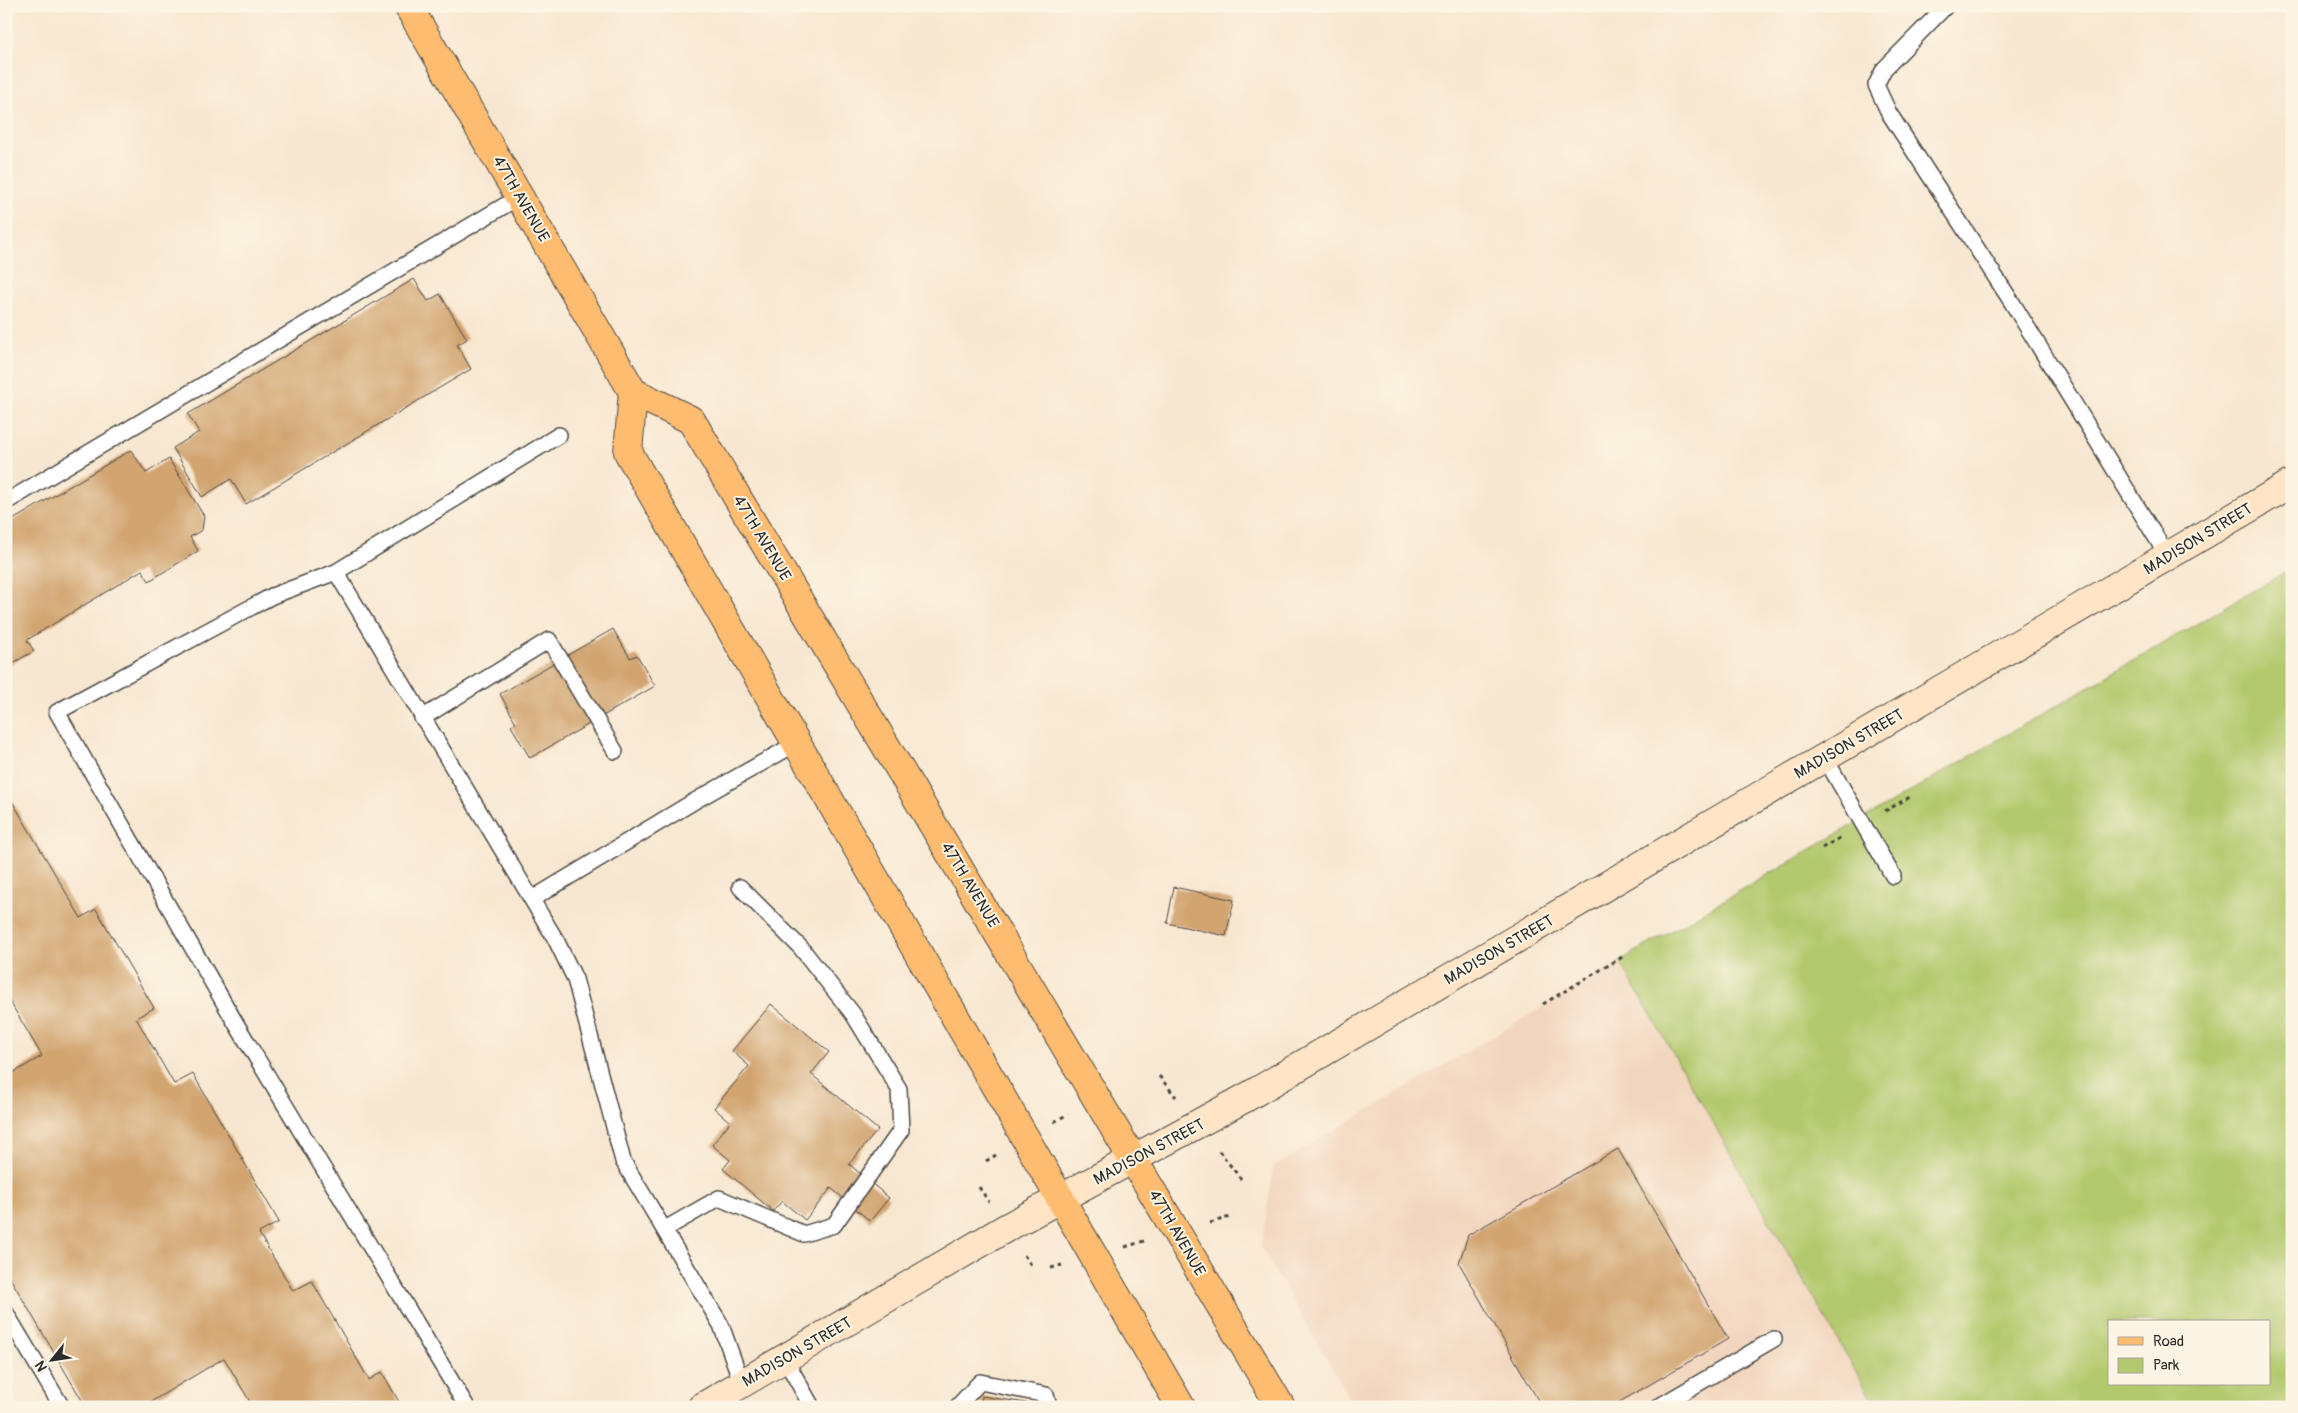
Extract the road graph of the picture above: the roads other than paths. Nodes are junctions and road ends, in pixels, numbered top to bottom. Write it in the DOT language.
graph roads {
  1 [pos="408,6"];
  2 [pos="1946,6"];
  3 [pos="519,197"];
  4 [pos="633,392"];
  5 [pos="559,435"];
  6 [pos="2292,483"];
  7 [pos="6,502"];
  8 [pos="2168,557"];
  9 [pos="336,572"];
  10 [pos="422,718"];
  11 [pos="797,743"];
  12 [pos="615,751"];
  13 [pos="1825,758"];
  14 [pos="1893,876"];
  15 [pos="740,887"];
  16 [pos="532,899"];
  17 [pos="1133,1160"];
  18 [pos="1060,1199"];
  19 [pos="665,1230"];
  20 [pos="6,1313"];
  21 [pos="1774,1339"];
  22 [pos="785,1359"];
  23 [pos="742,1384"];
  24 [pos="62,1407"];
  25 [pos="467,1407"];
  26 [pos="702,1407"];
  27 [pos="812,1407"];
  28 [pos="957,1407"];
  29 [pos="1049,1407"];
  30 [pos="1181,1407"];
  31 [pos="1281,1407"];
  32 [pos="1658,1407"];
  1 -- 3 [label="main road, 47TH AVENUE"];
  2 -- 8 [label="lane"];
  3 -- 4 [label="main road, 47TH AVENUE"];
  3 -- 7 [label="lane"];
  4 -- 11 [label="main road"];
  4 -- 17 [label="main road, 47TH AVENUE"];
  5 -- 9 [label="lane"];
  6 -- 8 [label="main road, MADISON STREET"];
  8 -- 13 [label="main road, MADISON STREET"];
  9 -- 10 [label="lane"];
  9 -- 25 [label="lane"];
  10 -- 12 [label="lane"];
  10 -- 16 [label="lane"];
  11 -- 16 [label="lane"];
  11 -- 18 [label="main road"];
  13 -- 14 [label="lane"];
  13 -- 17 [label="main road, MADISON STREET"];
  15 -- 19 [label="lane"];
  16 -- 19 [label="lane"];
  17 -- 18 [label="main road, MADISON STREET"];
  17 -- 31 [label="main road, 47TH AVENUE"];
  18 -- 22 [label="main road, MADISON STREET"];
  18 -- 30 [label="main road"];
  19 -- 23 [label="lane"];
  20 -- 24 [label="lane"];
  21 -- 32 [label="lane"];
  22 -- 23 [label="main road, MADISON STREET"];
  22 -- 27 [label="lane"];
  23 -- 26 [label="main road, MADISON STREET"];
  28 -- 29 [label="lane"];
}
